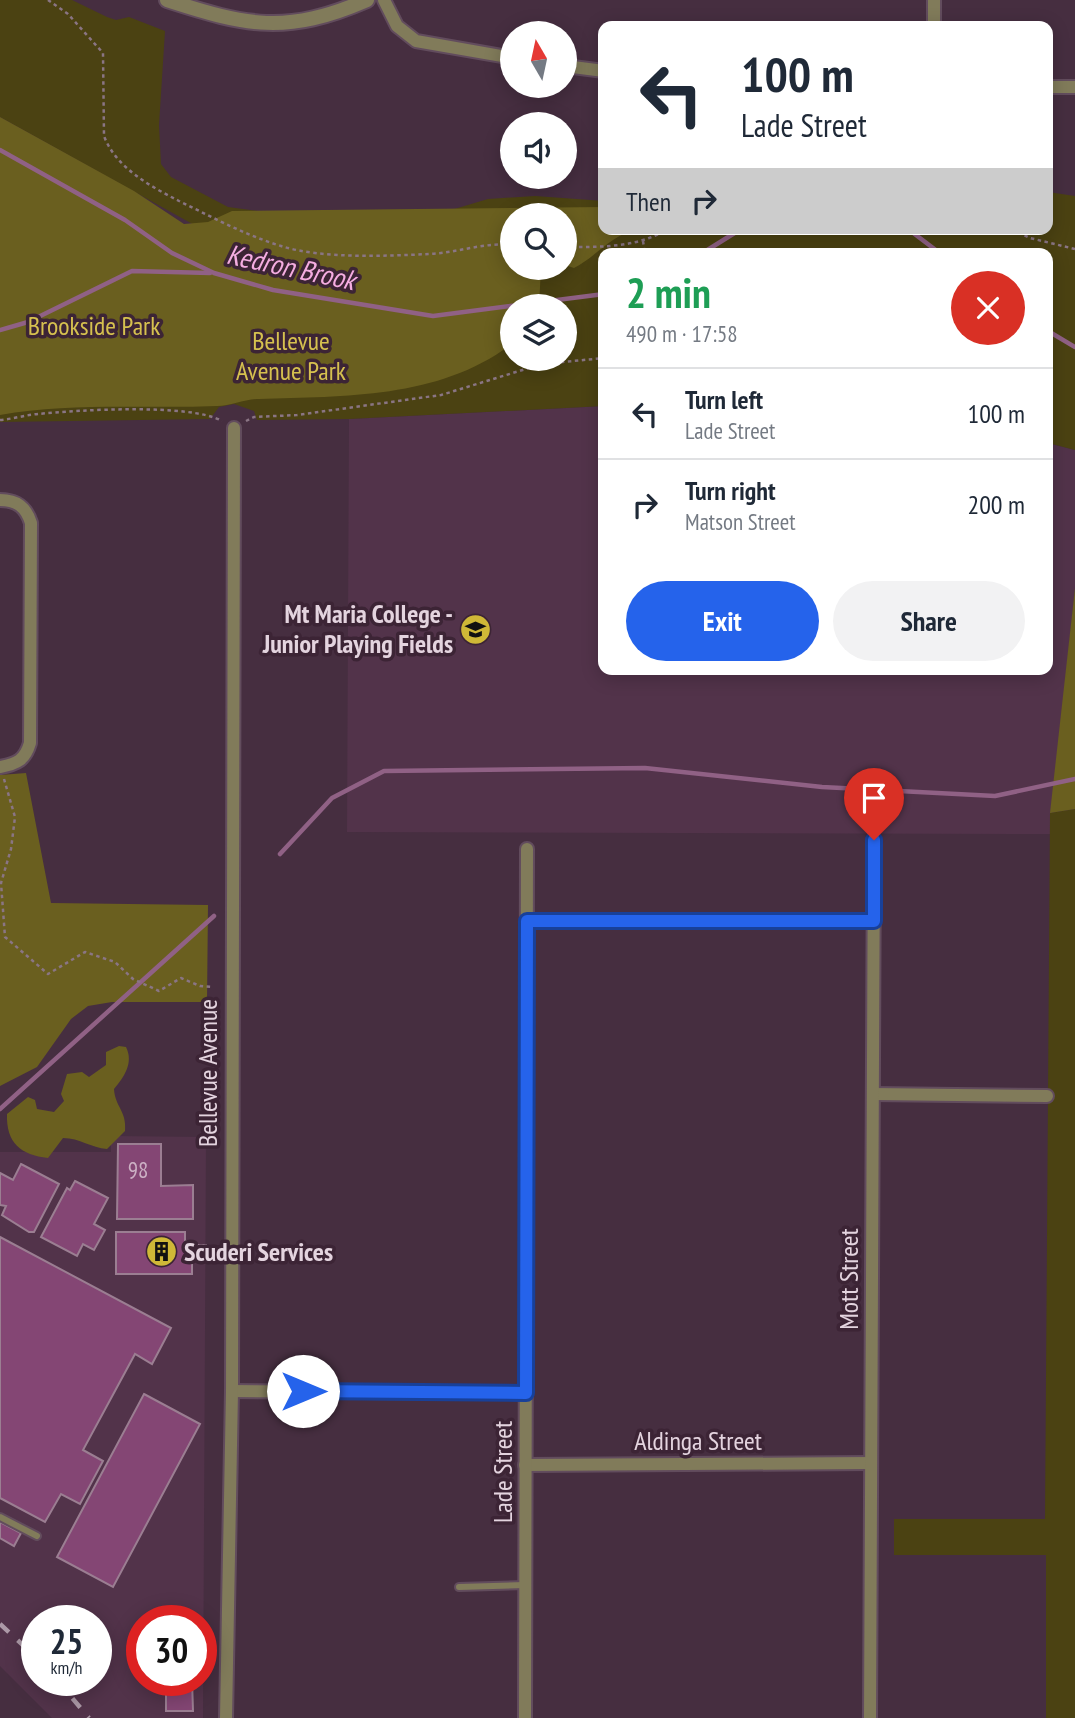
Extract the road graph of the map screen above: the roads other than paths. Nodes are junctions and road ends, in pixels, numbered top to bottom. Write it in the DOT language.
graph roads {
  1 [pos="167,0"];
  2 [pos="367,0"];
  3 [pos="384,0"];
  4 [pos="934,0"];
  5 [pos="934,21"];
  6 [pos="500,56"];
  7 [pos="578,68"];
  8 [pos="598,70"];
  9 [pos="1075,87"];
  10 [pos="1053,88"];
  11 [pos="234,428"];
  12 [pos="0,500"];
  13 [pos="0,767"];
  14 [pos="874,840"];
  15 [pos="527,849"];
  16 [pos="527,921"];
  17 [pos="874,921"];
  18 [pos="873,1094"];
  19 [pos="1047,1096"];
  20 [pos="232,1391"];
  21 [pos="526,1393"];
  22 [pos="871,1463"];
  23 [pos="525,1465"];
  24 [pos="0,1517"];
  25 [pos="37,1536"];
  26 [pos="525,1585"];
  27 [pos="459,1587"];
  28 [pos="226,1718"];
  29 [pos="524,1718"];
  30 [pos="870,1718"];
  1 -- 2 [label="street"];
  3 -- 6 [label="street"];
  4 -- 5 [label="street"];
  7 -- 8 [label="street"];
  9 -- 10 [label="street"];
  11 -- 20 [label="street, Bellevue Avenue"];
  12 -- 13 [label="street"];
  14 -- 17 [label="street, Mott Street"];
  15 -- 16 [label="street, Lade Street"];
  16 -- 17 [label="street"];
  16 -- 21 [label="street, Lade Street"];
  17 -- 18 [label="street, Mott Street"];
  18 -- 19 [label="street"];
  18 -- 22 [label="street, Mott Street"];
  20 -- 21 [label="street"];
  20 -- 28 [label="street, Bellevue Avenue"];
  21 -- 23 [label="street, Lade Street"];
  22 -- 23 [label="street, Aldinga Street"];
  22 -- 30 [label="street, Mott Street"];
  23 -- 26 [label="street, Lade Street"];
  24 -- 25 [label="lane"];
  26 -- 27 [label="lane"];
  26 -- 29 [label="street, Lade Street"];
}
